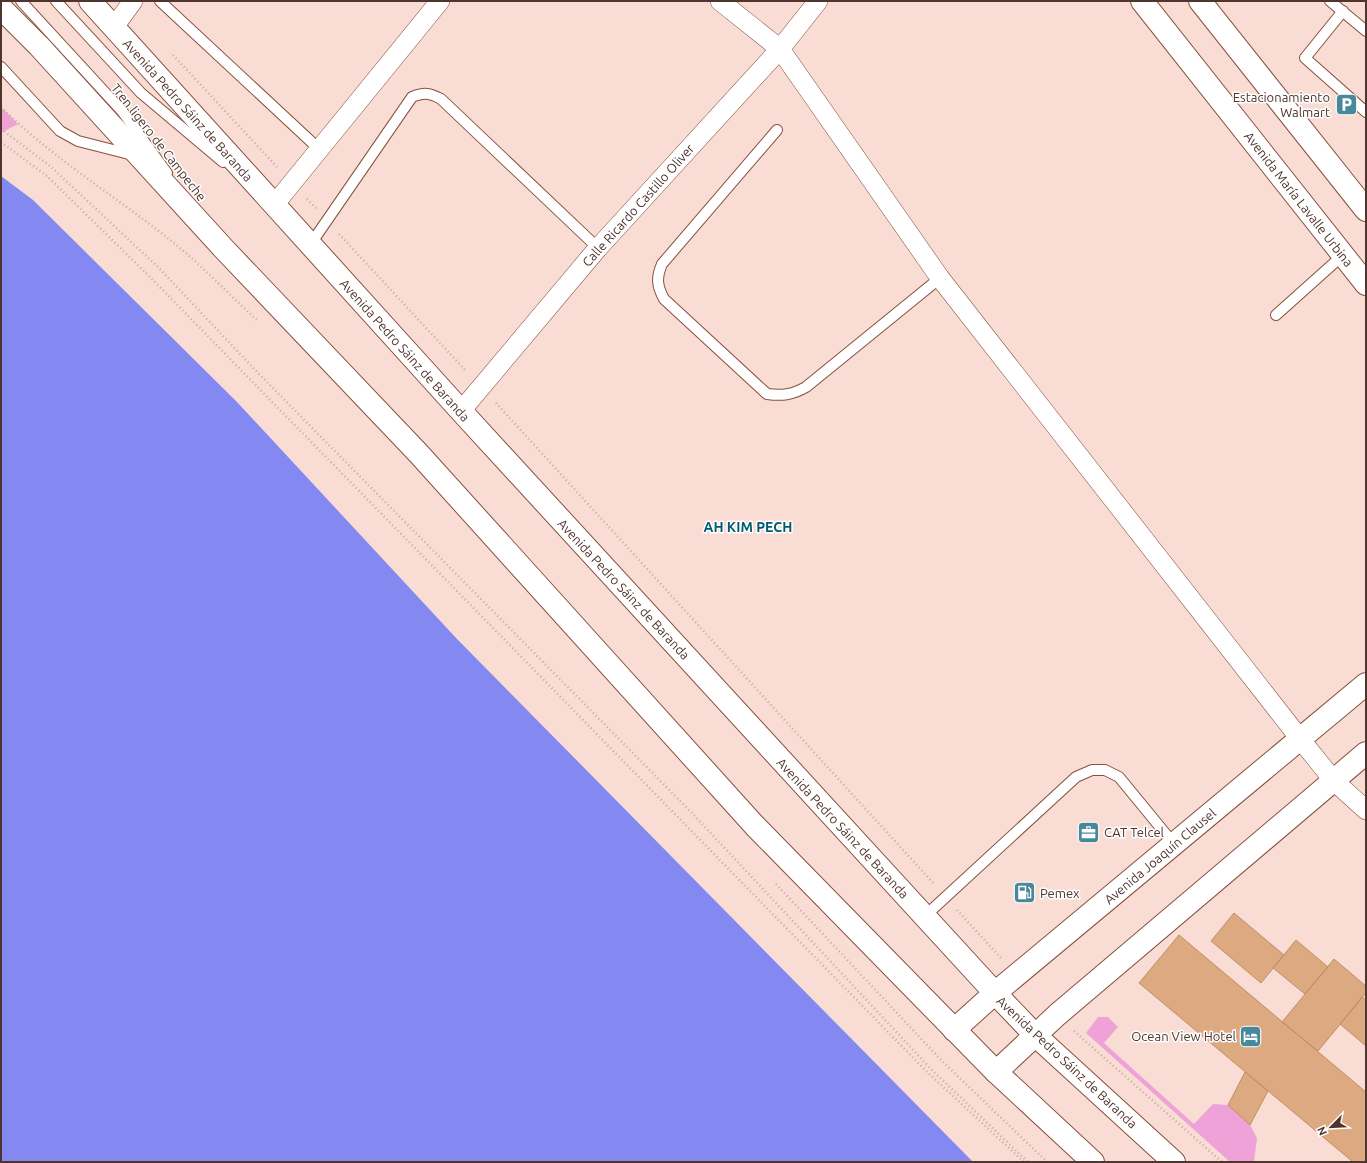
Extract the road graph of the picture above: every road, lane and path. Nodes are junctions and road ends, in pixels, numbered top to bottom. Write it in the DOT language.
graph roads {
  1 [pos="21,1"];
  2 [pos="56,1"];
  3 [pos="90,1"];
  4 [pos="133,1"];
  5 [pos="160,1"];
  6 [pos="440,1"];
  7 [pos="720,1"];
  8 [pos="818,1"];
  9 [pos="1142,1"];
  10 [pos="1200,1"];
  11 [pos="1330,1"];
  12 [pos="1,8"];
  13 [pos="1343,11"];
  14 [pos="114,27"];
  15 [pos="1366,31"];
  16 [pos="780,49"];
  17 [pos="172,54"];
  18 [pos="1,67"];
  19 [pos="1,107"];
  20 [pos="1366,112"];
  21 [pos="1,129"];
  22 [pos="777,130"];
  23 [pos="1,142"];
  24 [pos="319,149"];
  25 [pos="138,156"];
  26 [pos="292,183"];
  27 [pos="274,204"];
  28 [pos="1366,210"];
  29 [pos="327,221"];
  30 [pos="310,245"];
  31 [pos="598,248"];
  32 [pos="224,249"];
  33 [pos="1343,255"];
  34 [pos="940,278"];
  35 [pos="1366,284"];
  36 [pos="1276,315"];
  37 [pos="262,326"];
  38 [pos="481,386"];
  39 [pos="461,411"];
  40 [pos="1366,684"];
  41 [pos="1301,740"];
  42 [pos="1366,753"];
  43 [pos="1334,781"];
  44 [pos="1366,810"];
  45 [pos="1174,844"];
  46 [pos="775,883"];
  47 [pos="945,897"];
  48 [pos="925,916"];
  49 [pos="1016,975"];
  50 [pos="995,993"];
  51 [pos="1057,1015"];
  52 [pos="954,1030"];
  53 [pos="1035,1035"];
  54 [pos="996,1072"];
  55 [pos="1024,1162"];
  56 [pos="1028,1162"];
  57 [pos="1048,1162"];
  58 [pos="1093,1162"];
  59 [pos="1174,1162"];
  60 [pos="1222,1162"];
  1 -- 32 [label="lane, Tren ligero de Campeche"];
  2 -- 27 [label="lane, Tren ligero de Campeche"];
  3 -- 14 [label="main road, Avenida Pedro Sáinz de Baranda"];
  4 -- 14 [label="street"];
  5 -- 24 [label="lane"];
  6 -- 24 [label="street"];
  7 -- 16 [label="street"];
  8 -- 16 [label="street, Calle Ricardo Castillo Oliver"];
  9 -- 33 [label="main road, Avenida María Lavalle Urbina"];
  10 -- 28 [label="main road"];
  11 -- 13 [label="lane"];
  12 -- 25 [label="main road"];
  13 -- 15 [label="lane"];
  13 -- 20 [label="lane"];
  14 -- 27 [label="main road, Avenida Pedro Sáinz de Baranda"];
  16 -- 31 [label="street, Calle Ricardo Castillo Oliver"];
  16 -- 34 [label="street"];
  17 -- 26 [label="path"];
  18 -- 25 [label="lane"];
  19 -- 37 [label="path"];
  21 -- 56 [label="path"];
  22 -- 34 [label="lane"];
  23 -- 55 [label="path"];
  24 -- 26 [label="street"];
  25 -- 32 [label="main road"];
  26 -- 27 [label="street"];
  26 -- 29 [label="path"];
  27 -- 30 [label="main road, Avenida Pedro Sáinz de Baranda"];
  29 -- 30 [label="lane"];
  29 -- 31 [label="lane"];
  29 -- 38 [label="path"];
  30 -- 39 [label="main road, Avenida Pedro Sáinz de Baranda"];
  31 -- 38 [label="street, Calle Ricardo Castillo Oliver"];
  32 -- 52 [label="main road"];
  33 -- 35 [label="main road, Avenida María Lavalle Urbina"];
  33 -- 36 [label="lane"];
  34 -- 41 [label="street"];
  38 -- 39 [label="street, Calle Ricardo Castillo Oliver"];
  38 -- 47 [label="path"];
  39 -- 48 [label="main road, Avenida Pedro Sáinz de Baranda"];
  40 -- 41 [label="main road, Avenida Joaquín Clausel"];
  41 -- 43 [label="street"];
  41 -- 45 [label="main road, Avenida Joaquín Clausel"];
  42 -- 43 [label="main road"];
  43 -- 44 [label="street"];
  43 -- 51 [label="main road"];
  45 -- 47 [label="lane"];
  45 -- 49 [label="main road, Avenida Joaquín Clausel"];
  46 -- 57 [label="path"];
  47 -- 48 [label="lane"];
  47 -- 49 [label="path"];
  48 -- 50 [label="main road, Avenida Pedro Sáinz de Baranda"];
  49 -- 50 [label="main road, Avenida Joaquín Clausel"];
  50 -- 52 [label="main road, Avenida Joaquín Clausel"];
  50 -- 53 [label="main road, Avenida Pedro Sáinz de Baranda"];
  51 -- 53 [label="main road"];
  51 -- 60 [label="path"];
  52 -- 54 [label="main road"];
  53 -- 54 [label="main road"];
  53 -- 59 [label="main road, Avenida Pedro Sáinz de Baranda"];
  54 -- 58 [label="main road"];
}
